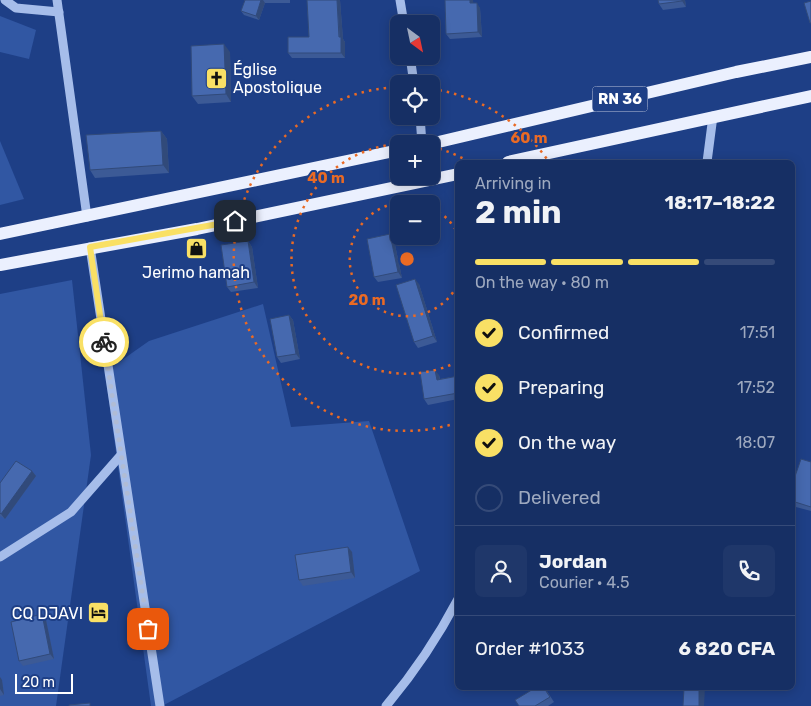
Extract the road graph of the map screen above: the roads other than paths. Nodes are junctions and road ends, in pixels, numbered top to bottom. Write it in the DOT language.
graph roads {
  1 [pos="6,0"];
  2 [pos="57,0"];
  3 [pos="400,0"];
  4 [pos="59,12"];
  5 [pos="402,15"];
  6 [pos="811,57"];
  7 [pos="811,96"];
  8 [pos="713,116"];
  9 [pos="440,142"];
  10 [pos="390,152"];
  11 [pos="517,160"];
  12 [pos="708,160"];
  13 [pos="455,175"];
  14 [pos="87,216"];
  15 [pos="0,234"];
  16 [pos="90,247"];
  17 [pos="0,265"];
  18 [pos="121,455"];
  19 [pos="0,558"];
  20 [pos="455,605"];
  21 [pos="160,706"];
  22 [pos="386,706"];
  1 -- 4 [label="street"];
  2 -- 4 [label="street"];
  3 -- 5 [label="street"];
  4 -- 14 [label="street"];
  6 -- 9 [label="main road, RN 36"];
  7 -- 8 [label="main road, RN 36"];
  8 -- 11 [label="main road, RN 36"];
  8 -- 12 [label="street"];
  10 -- 14 [label="main road"];
  13 -- 16 [label="main road"];
  14 -- 15 [label="main road"];
  16 -- 17 [label="main road"];
  16 -- 18 [label="street"];
  18 -- 19 [label="street"];
  18 -- 21 [label="street"];
  20 -- 22 [label="street"];
}
